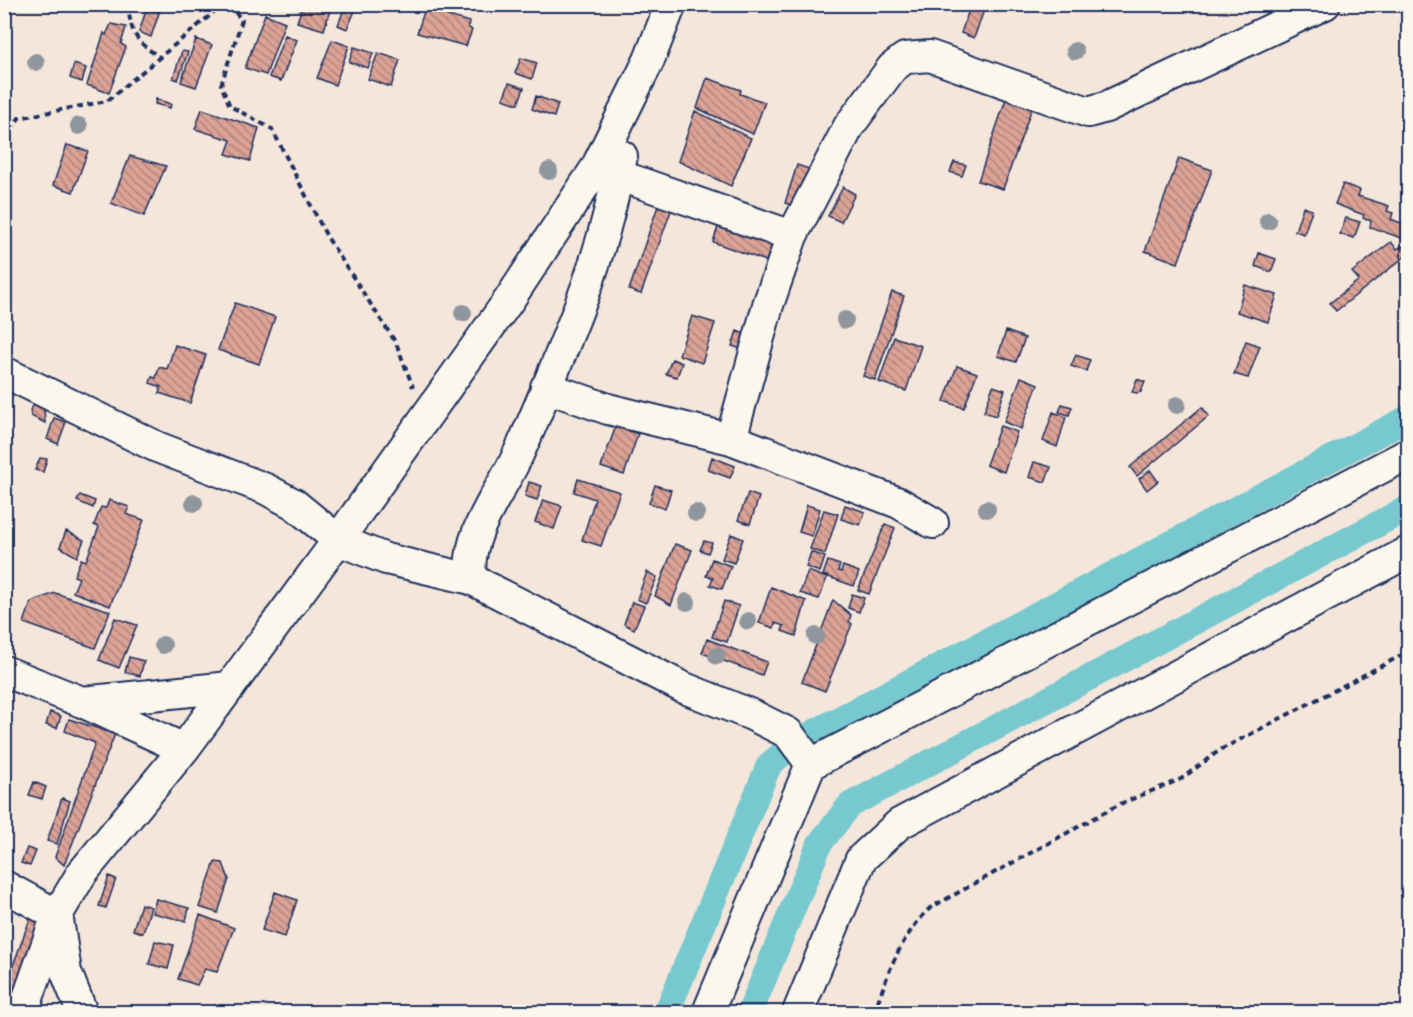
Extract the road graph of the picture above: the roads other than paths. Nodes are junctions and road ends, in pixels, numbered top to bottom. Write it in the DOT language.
graph roads {
  1 [pos="671,4"];
  2 [pos="1325,4"];
  3 [pos="649,60"];
  4 [pos="618,175"];
  5 [pos="792,236"];
  6 [pos="4,372"];
  7 [pos="546,387"];
  8 [pos="731,439"];
  9 [pos="1408,454"];
  10 [pos="933,523"];
  11 [pos="338,540"];
  12 [pos="1408,552"];
  13 [pos="471,579"];
  14 [pos="4,671"];
  15 [pos="230,687"];
  16 [pos="82,702"];
  17 [pos="184,749"];
  18 [pos="811,764"];
  19 [pos="4,886"];
  20 [pos="57,915"];
  21 [pos="23,1012"];
  22 [pos="82,1012"];
  23 [pos="708,1012"];
  24 [pos="798,1012"];
  1 -- 3 [label="street"];
  2 -- 5 [label="street"];
  3 -- 4 [label="street"];
  3 -- 11 [label="street"];
  4 -- 5 [label="street"];
  4 -- 7 [label="street"];
  5 -- 8 [label="street"];
  6 -- 11 [label="street"];
  7 -- 8 [label="street"];
  7 -- 13 [label="street"];
  8 -- 10 [label="street"];
  9 -- 18 [label="street"];
  11 -- 13 [label="street"];
  11 -- 15 [label="street"];
  12 -- 24 [label="street"];
  13 -- 18 [label="street"];
  14 -- 16 [label="street"];
  15 -- 16 [label="street"];
  15 -- 17 [label="street"];
  16 -- 17 [label="street"];
  17 -- 20 [label="street"];
  18 -- 23 [label="street"];
  19 -- 20 [label="street"];
  20 -- 21 [label="street"];
  20 -- 22 [label="street"];
}
